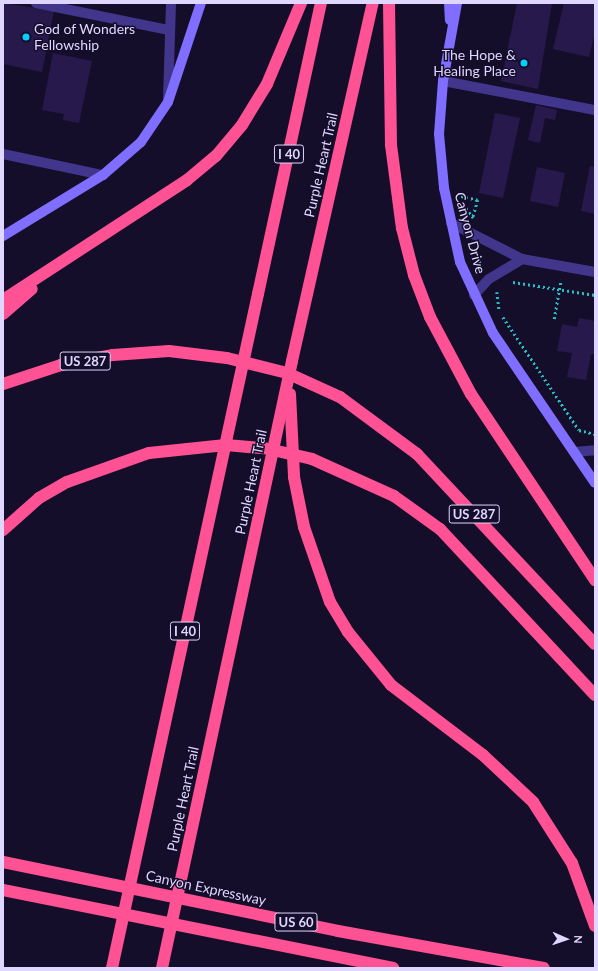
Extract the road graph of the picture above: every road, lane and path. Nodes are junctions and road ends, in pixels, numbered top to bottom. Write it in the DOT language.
graph roads {
  1 [pos="36,3"];
  2 [pos="170,3"];
  3 [pos="201,3"];
  4 [pos="373,3"];
  5 [pos="389,3"];
  6 [pos="449,3"];
  7 [pos="457,3"];
  8 [pos="300,6"];
  9 [pos="320,8"];
  10 [pos="169,30"];
  11 [pos="451,36"];
  12 [pos="443,81"];
  13 [pos="168,102"];
  14 [pos="595,110"];
  15 [pos="3,154"];
  16 [pos="103,175"];
  17 [pos="460,192"];
  18 [pos="461,196"];
  19 [pos="451,223"];
  20 [pos="3,236"];
  21 [pos="475,249"];
  22 [pos="522,259"];
  23 [pos="64,263"];
  24 [pos="481,266"];
  25 [pos="564,266"];
  26 [pos="595,272"];
  27 [pos="505,283"];
  28 [pos="500,286"];
  29 [pos="560,288"];
  30 [pos="474,295"];
  31 [pos="595,295"];
  32 [pos="3,300"];
  33 [pos="3,314"];
  34 [pos="554,319"];
  35 [pos="292,361"];
  36 [pos="3,384"];
  37 [pos="595,434"];
  38 [pos="595,450"];
  39 [pos="574,452"];
  40 [pos="595,482"];
  41 [pos="3,530"];
  42 [pos="595,580"];
  43 [pos="595,644"];
  44 [pos="595,695"];
  45 [pos="3,862"];
  46 [pos="3,890"];
  47 [pos="595,926"];
  48 [pos="112,968"];
  49 [pos="162,968"];
  50 [pos="393,968"];
  51 [pos="544,968"];
  1 -- 10 [label="street"];
  2 -- 10 [label="street"];
  3 -- 13 [label="main road"];
  4 -- 35 [label="highway, Purple Heart Trail"];
  5 -- 42 [label="highway"];
  6 -- 11 [label="main road"];
  7 -- 11 [label="main road, Canyon Drive"];
  8 -- 23 [label="highway"];
  9 -- 48 [label="highway, I 40, bridge"];
  10 -- 13 [label="street"];
  11 -- 12 [label="main road, Canyon Drive"];
  12 -- 14 [label="street"];
  12 -- 19 [label="main road, Canyon Drive"];
  13 -- 16 [label="main road"];
  15 -- 16 [label="street"];
  16 -- 20 [label="main road"];
  17 -- 18 [label="path"];
  18 -- 18 [label="path"];
  19 -- 22 [label="street"];
  19 -- 30 [label="main road, Canyon Drive"];
  21 -- 24 [label="path"];
  22 -- 25 [label="street"];
  22 -- 30 [label="street"];
  23 -- 32 [label="highway"];
  23 -- 33 [label="highway"];
  25 -- 26 [label="street"];
  25 -- 29 [label="path"];
  27 -- 29 [label="path"];
  28 -- 37 [label="path"];
  29 -- 31 [label="path"];
  29 -- 34 [label="path"];
  30 -- 39 [label="main road, Canyon Drive"];
  35 -- 47 [label="highway, bridge"];
  35 -- 49 [label="highway, Purple Heart Trail, bridge"];
  36 -- 43 [label="highway, US 287"];
  38 -- 39 [label="street"];
  39 -- 40 [label="main road, Canyon Drive"];
  41 -- 44 [label="highway"];
  45 -- 51 [label="highway, Canyon Expressway / US 60"];
  46 -- 50 [label="highway, US 60"];
}
